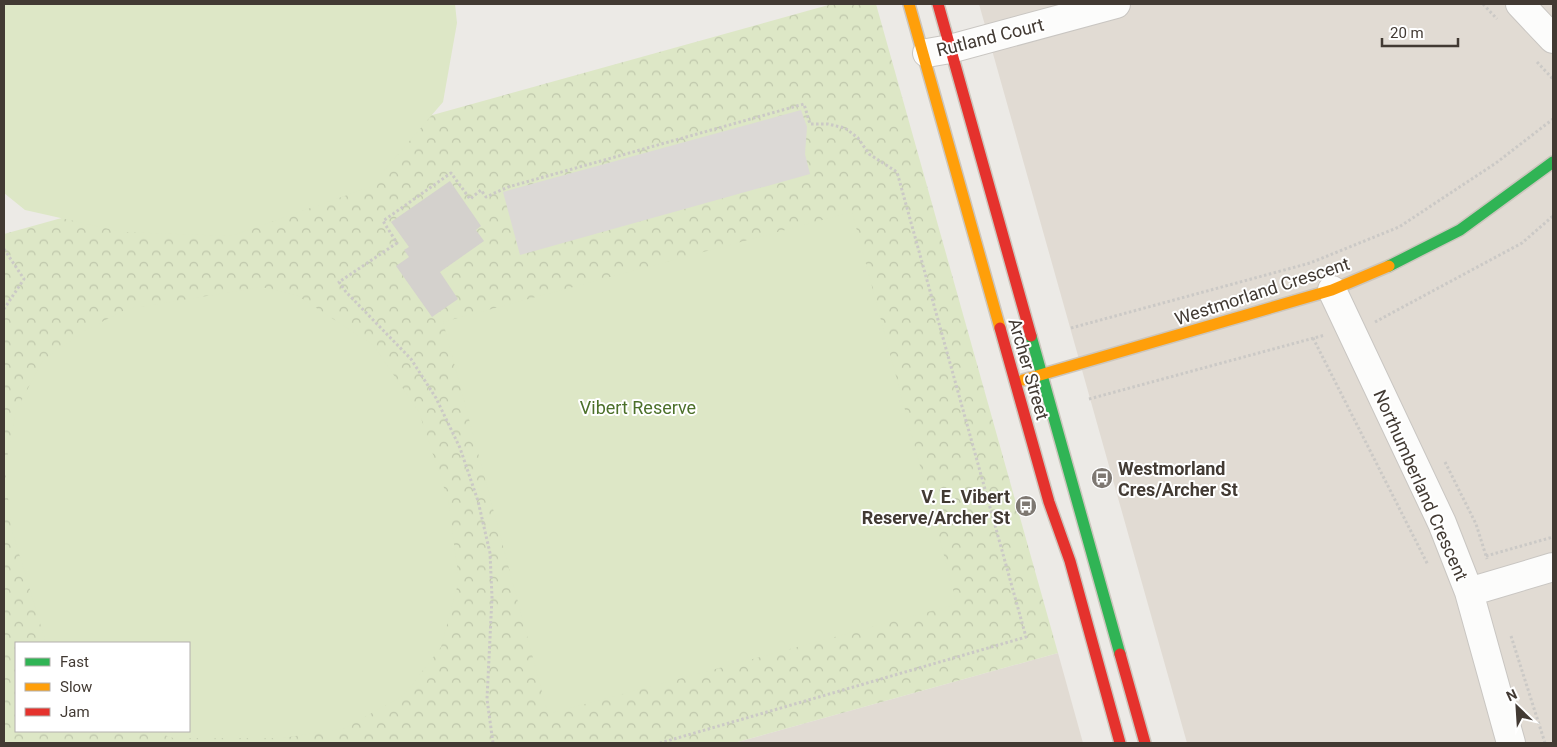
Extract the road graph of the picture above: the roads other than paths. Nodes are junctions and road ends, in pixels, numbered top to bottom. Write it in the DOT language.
graph roads {
  1 [pos="909,4"];
  2 [pos="938,4"];
  3 [pos="1116,4"];
  4 [pos="1520,4"];
  5 [pos="1553,39"];
  6 [pos="950,49"];
  7 [pos="922,54"];
  8 [pos="1553,162"];
  9 [pos="980,209"];
  10 [pos="1332,290"];
  11 [pos="1040,374"];
  12 [pos="1015,382"];
  13 [pos="1081,558"];
  14 [pos="1553,567"];
  15 [pos="1469,592"];
  16 [pos="1120,743"];
  17 [pos="1145,743"];
  18 [pos="1511,743"];
  1 -- 7 [label="main road, Archer Street"];
  2 -- 6 [label="main road, Archer Street"];
  3 -- 6 [label="street, Rutland Court"];
  4 -- 5 [label="street"];
  6 -- 7 [label="street, Rutland Court"];
  6 -- 9 [label="main road, Archer Street"];
  7 -- 9 [label="main road, Archer Street"];
  8 -- 10 [label="main road, Westmorland Crescent"];
  9 -- 11 [label="main road, Archer Street"];
  9 -- 12 [label="main road, Archer Street"];
  10 -- 11 [label="main road, Westmorland Crescent"];
  10 -- 15 [label="street, Northumberland Crescent"];
  11 -- 12 [label="main road, Westmorland Crescent"];
  11 -- 13 [label="main road, Archer Street"];
  12 -- 13 [label="main road, Archer Street"];
  13 -- 16 [label="main road, Archer Street"];
  13 -- 17 [label="main road, Archer Street"];
  14 -- 15 [label="street"];
  15 -- 18 [label="street, Northumberland Crescent"];
}
